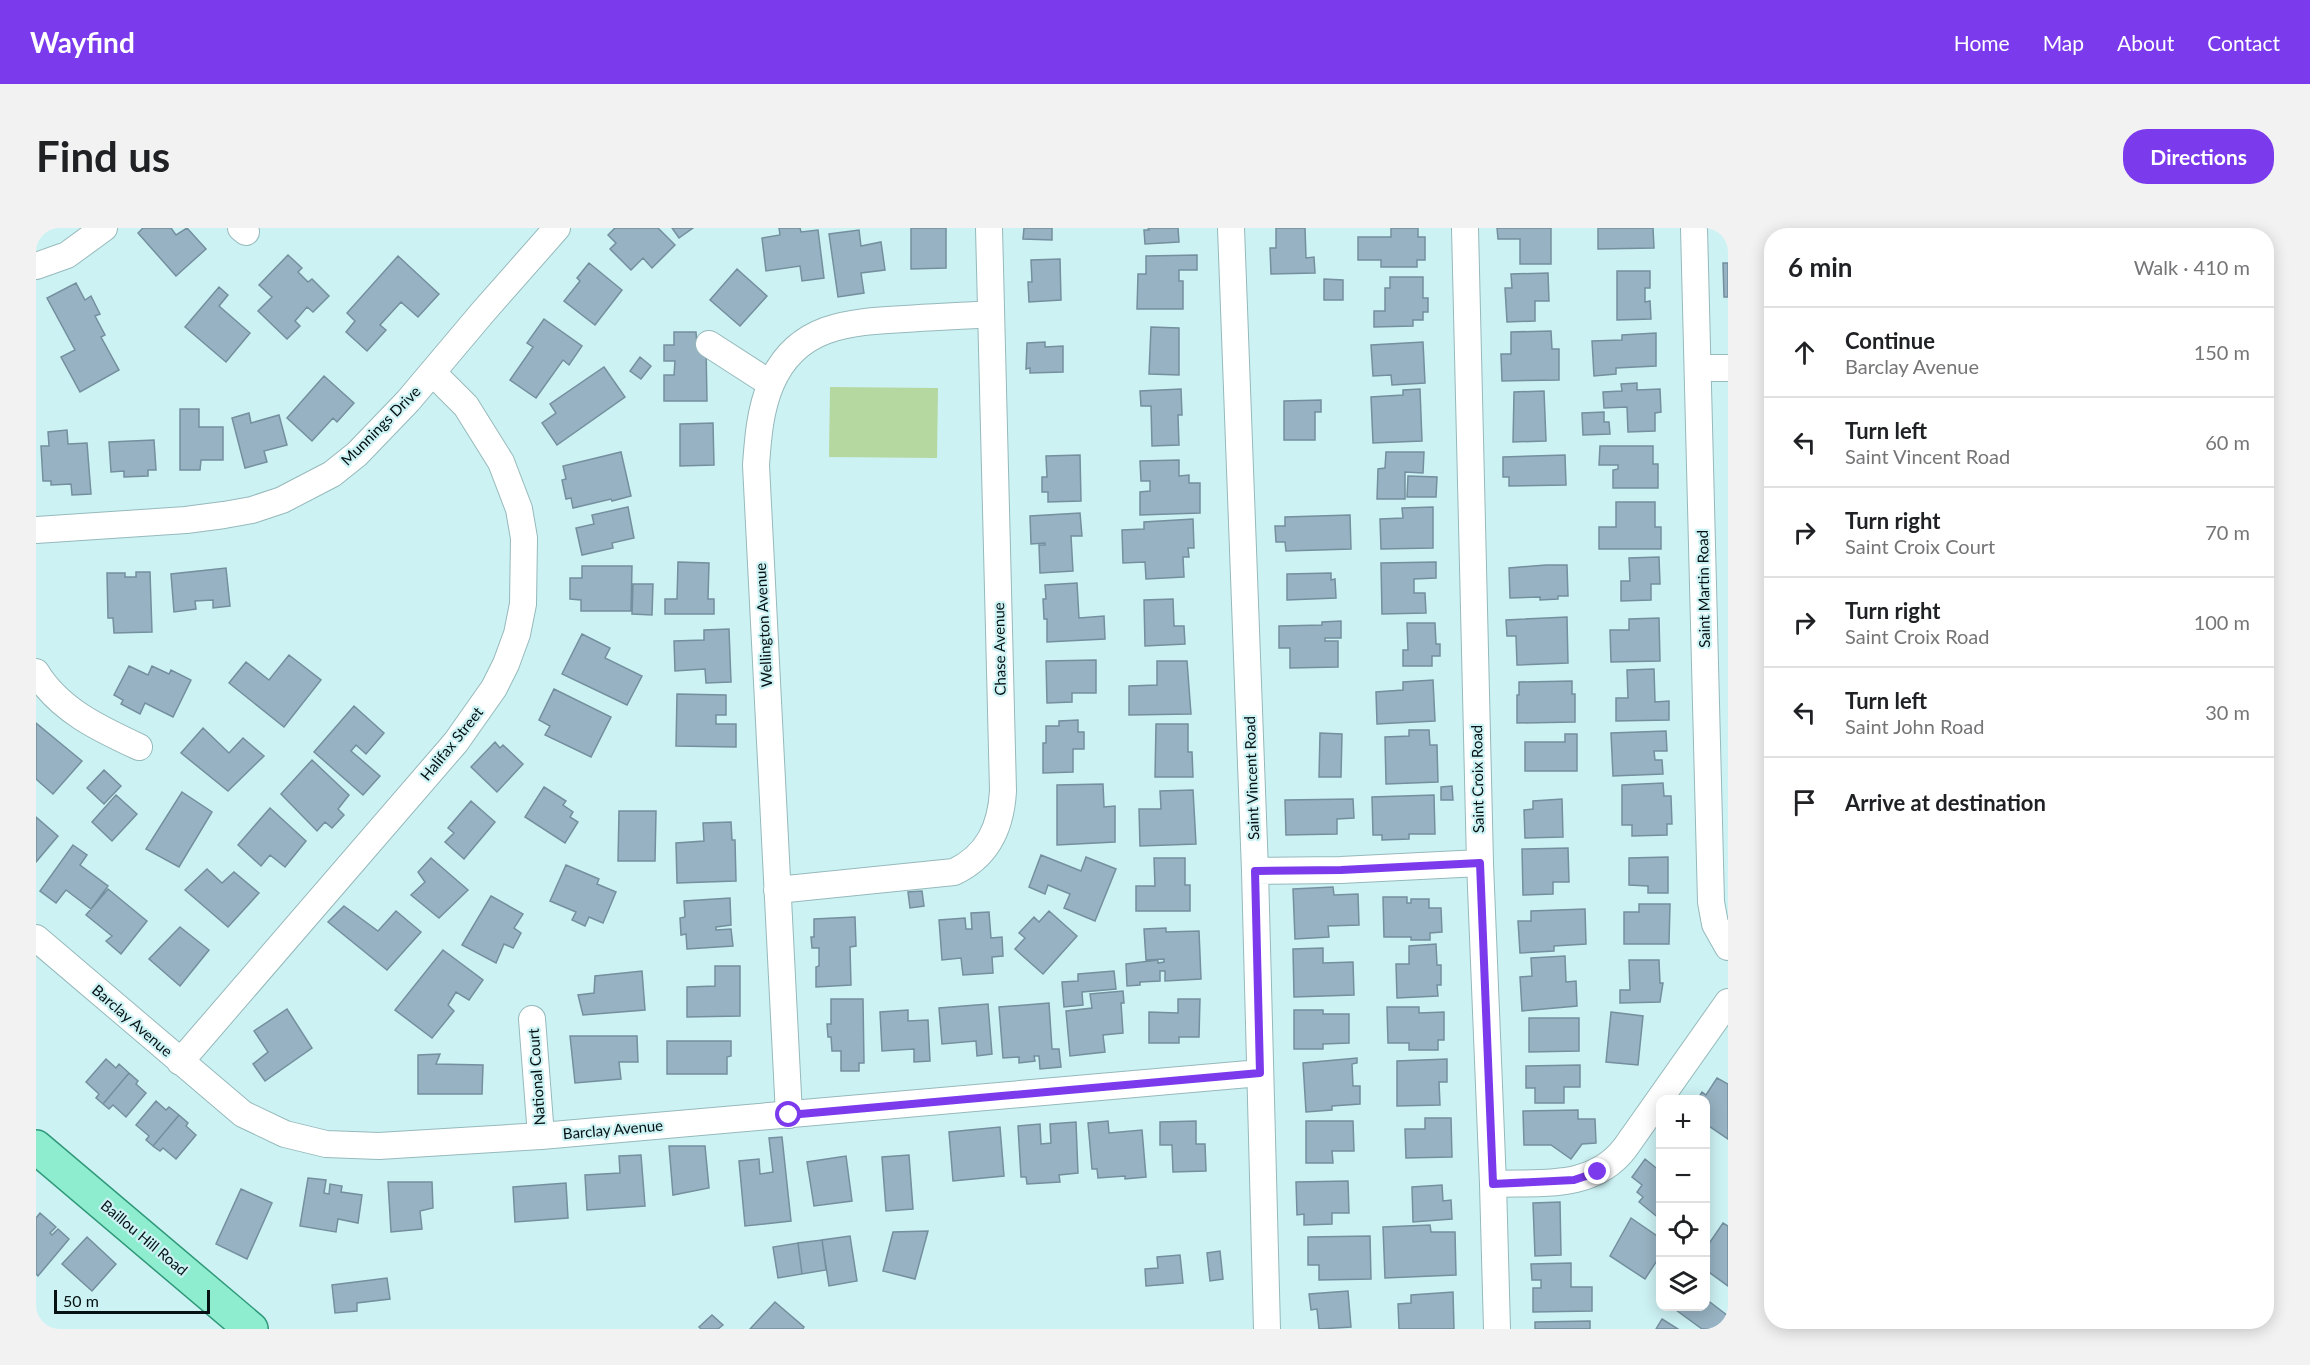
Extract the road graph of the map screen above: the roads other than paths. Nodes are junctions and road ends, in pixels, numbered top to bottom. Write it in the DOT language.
graph roads {
  1 [pos="104,228"];
  2 [pos="557,228"];
  3 [pos="989,228"];
  4 [pos="1231,228"];
  5 [pos="1465,228"];
  6 [pos="1694,228"];
  7 [pos="36,266"];
  8 [pos="992,314"];
  9 [pos="709,344"];
  10 [pos="1698,368"];
  11 [pos="1728,368"];
  12 [pos="432,373"];
  13 [pos="771,384"];
  14 [pos="36,530"];
  15 [pos="36,672"];
  16 [pos="139,747"];
  17 [pos="1480,863"];
  18 [pos="1255,871"];
  19 [pos="777,890"];
  20 [pos="36,938"];
  21 [pos="1728,947"];
  22 [pos="1728,1002"];
  23 [pos="532,1018"];
  24 [pos="180,1062"];
  25 [pos="1260,1073"];
  26 [pos="789,1115"];
  27 [pos="541,1136"];
  28 [pos="36,1147"];
  29 [pos="1493,1184"];
  30 [pos="251,1329"];
  31 [pos="1267,1329"];
  32 [pos="1497,1329"];
  1 -- 7 [label="street"];
  2 -- 12 [label="street, Munnings Drive"];
  3 -- 8 [label="street, Chase Avenue"];
  4 -- 18 [label="street, Saint Vincent Road"];
  5 -- 17 [label="street, Saint Croix Road"];
  6 -- 10 [label="street, Saint Martin Road"];
  8 -- 13 [label="street, Wellington Avenue"];
  8 -- 19 [label="street, Chase Avenue"];
  9 -- 13 [label="street"];
  10 -- 11 [label="street"];
  10 -- 21 [label="street, Saint Martin Road"];
  12 -- 14 [label="street, Munnings Drive"];
  12 -- 24 [label="street, Halifax Street"];
  13 -- 19 [label="street, Wellington Avenue"];
  15 -- 16 [label="street"];
  17 -- 18 [label="street"];
  17 -- 29 [label="street, Saint Croix Road"];
  18 -- 25 [label="street, Saint Vincent Road"];
  19 -- 26 [label="street, Wellington Avenue"];
  20 -- 24 [label="street, Barclay Avenue"];
  22 -- 29 [label="street"];
  23 -- 27 [label="street, National Court"];
  24 -- 27 [label="street, Barclay Avenue"];
  25 -- 26 [label="street, Barclay Avenue"];
  25 -- 31 [label="street, Saint Vincent Road"];
  26 -- 27 [label="street, Barclay Avenue"];
  28 -- 30 [label="main road, Baillou Hill Road"];
  29 -- 32 [label="street, Saint Croix Road"];
}
